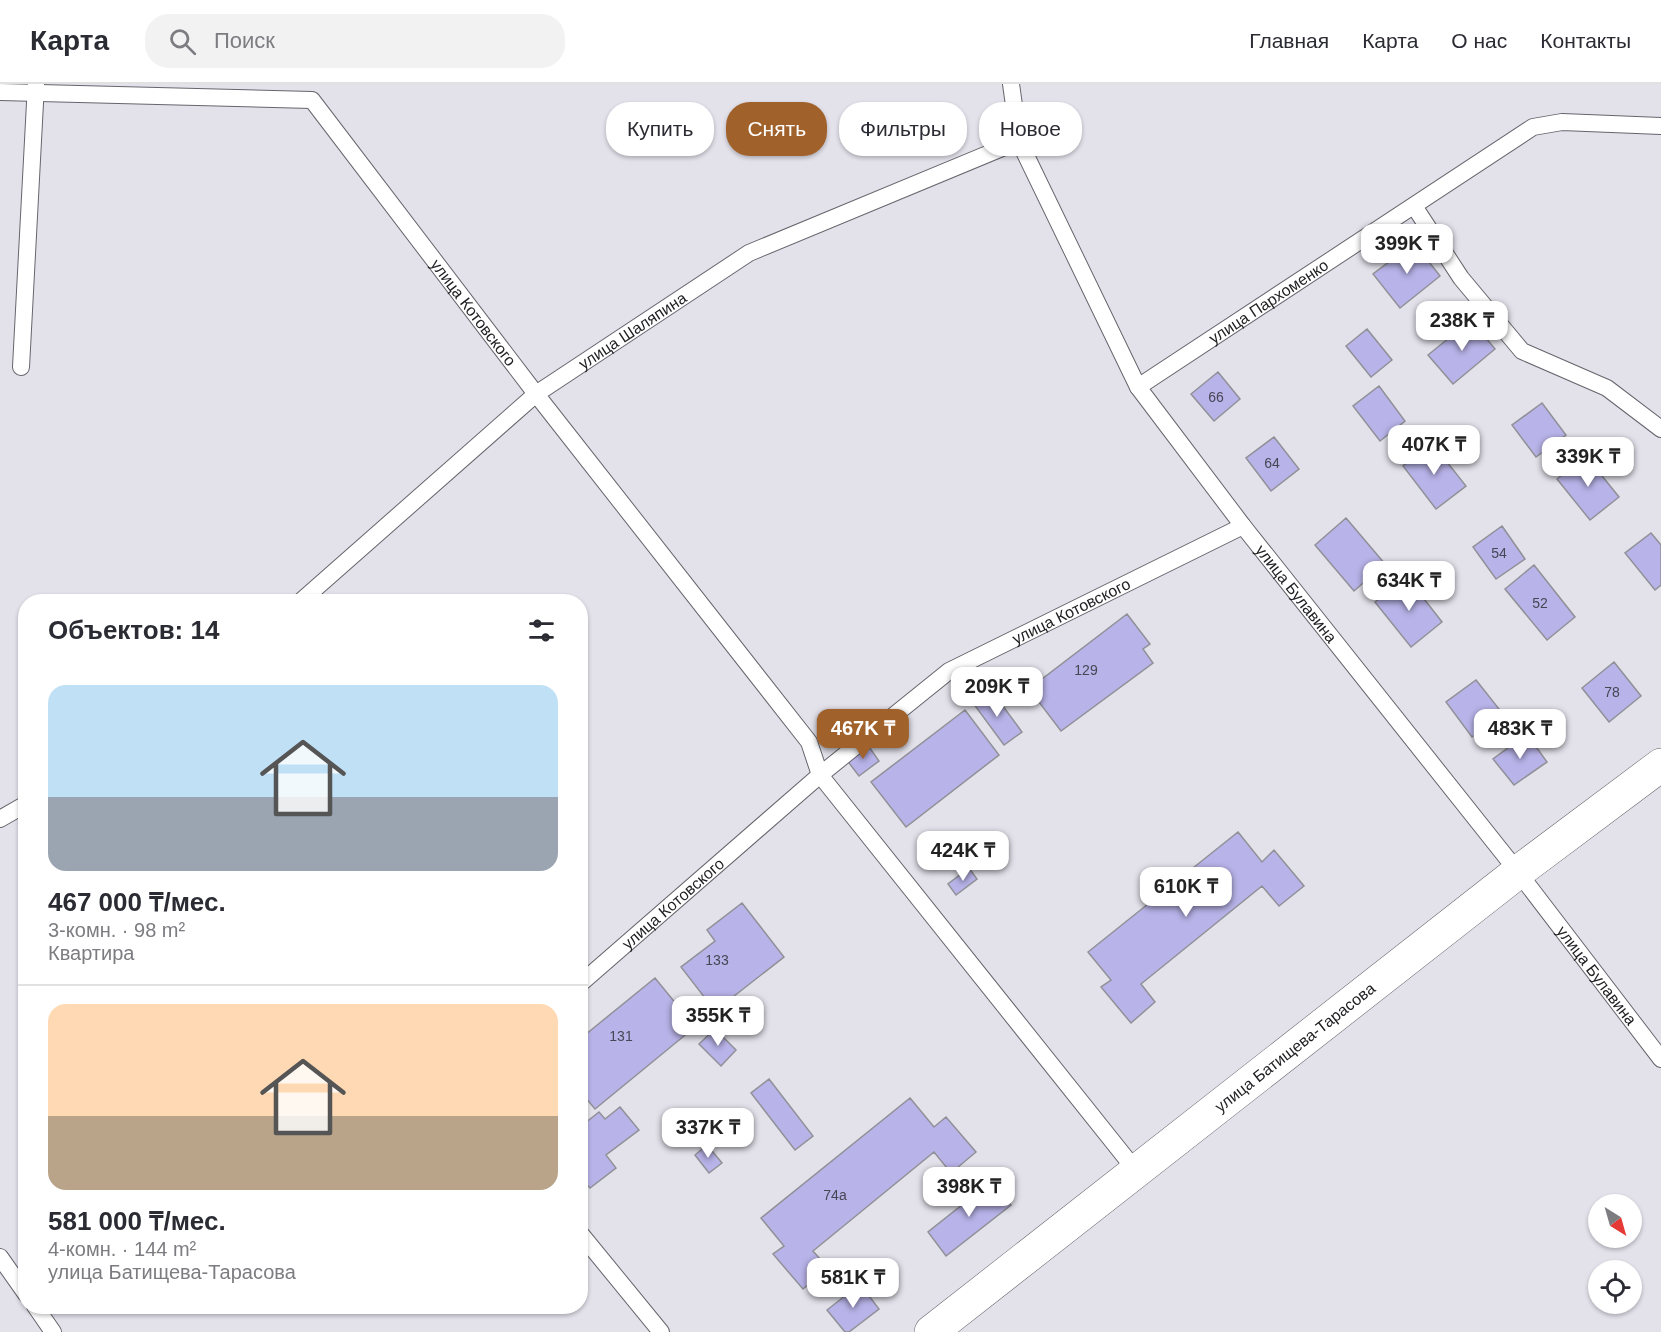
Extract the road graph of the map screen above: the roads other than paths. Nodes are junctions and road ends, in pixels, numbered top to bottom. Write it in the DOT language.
graph roads {
  1 [pos="1011,84"];
  2 [pos="36,88"];
  3 [pos="0,92"];
  4 [pos="1014,102"];
  5 [pos="1661,126"];
  6 [pos="983,156"];
  7 [pos="1026,156"];
  8 [pos="1414,206"];
  9 [pos="21,367"];
  10 [pos="1138,387"];
  11 [pos="536,394"];
  12 [pos="1661,429"];
  13 [pos="1243,526"];
  14 [pos="309,594"];
  15 [pos="1661,765"];
  16 [pos="820,775"];
  17 [pos="18,809"];
  18 [pos="0,819"];
  19 [pos="1518,872"];
  20 [pos="588,977"];
  21 [pos="1661,1059"];
  22 [pos="1137,1172"];
  23 [pos="588,1243"];
  24 [pos="0,1257"];
  25 [pos="18,1283"];
  26 [pos="40,1314"];
  27 [pos="52,1332"];
  28 [pos="661,1332"];
  29 [pos="931,1332"];
  1 -- 4 [label="lane, улица Булавина"];
  2 -- 3 [label="lane, улица Котовского"];
  2 -- 9 [label="lane"];
  2 -- 11 [label="lane, улица Котовского"];
  5 -- 8 [label="lane, улица Пархоменко"];
  6 -- 11 [label="lane, улица Шаляпина"];
  7 -- 10 [label="lane, улица Булавина"];
  8 -- 10 [label="lane, улица Пархоменко"];
  8 -- 12 [label="lane"];
  10 -- 13 [label="lane, улица Булавина"];
  11 -- 14 [label="lane, улица Шаляпина"];
  11 -- 16 [label="lane, улица Котовского"];
  13 -- 16 [label="lane, улица Котовского"];
  13 -- 19 [label="lane, улица Булавина"];
  15 -- 19 [label="street, улица Батищева-Тарасова"];
  16 -- 20 [label="lane, улица Котовского"];
  16 -- 22 [label="lane"];
  17 -- 18 [label="lane"];
  19 -- 21 [label="lane, улица Булавина"];
  19 -- 22 [label="street, улица Батищева-Тарасова"];
  22 -- 29 [label="street, улица Батищева-Тарасова"];
  23 -- 28 [label="lane"];
  24 -- 25 [label="lane"];
  26 -- 27 [label="lane"];
}
